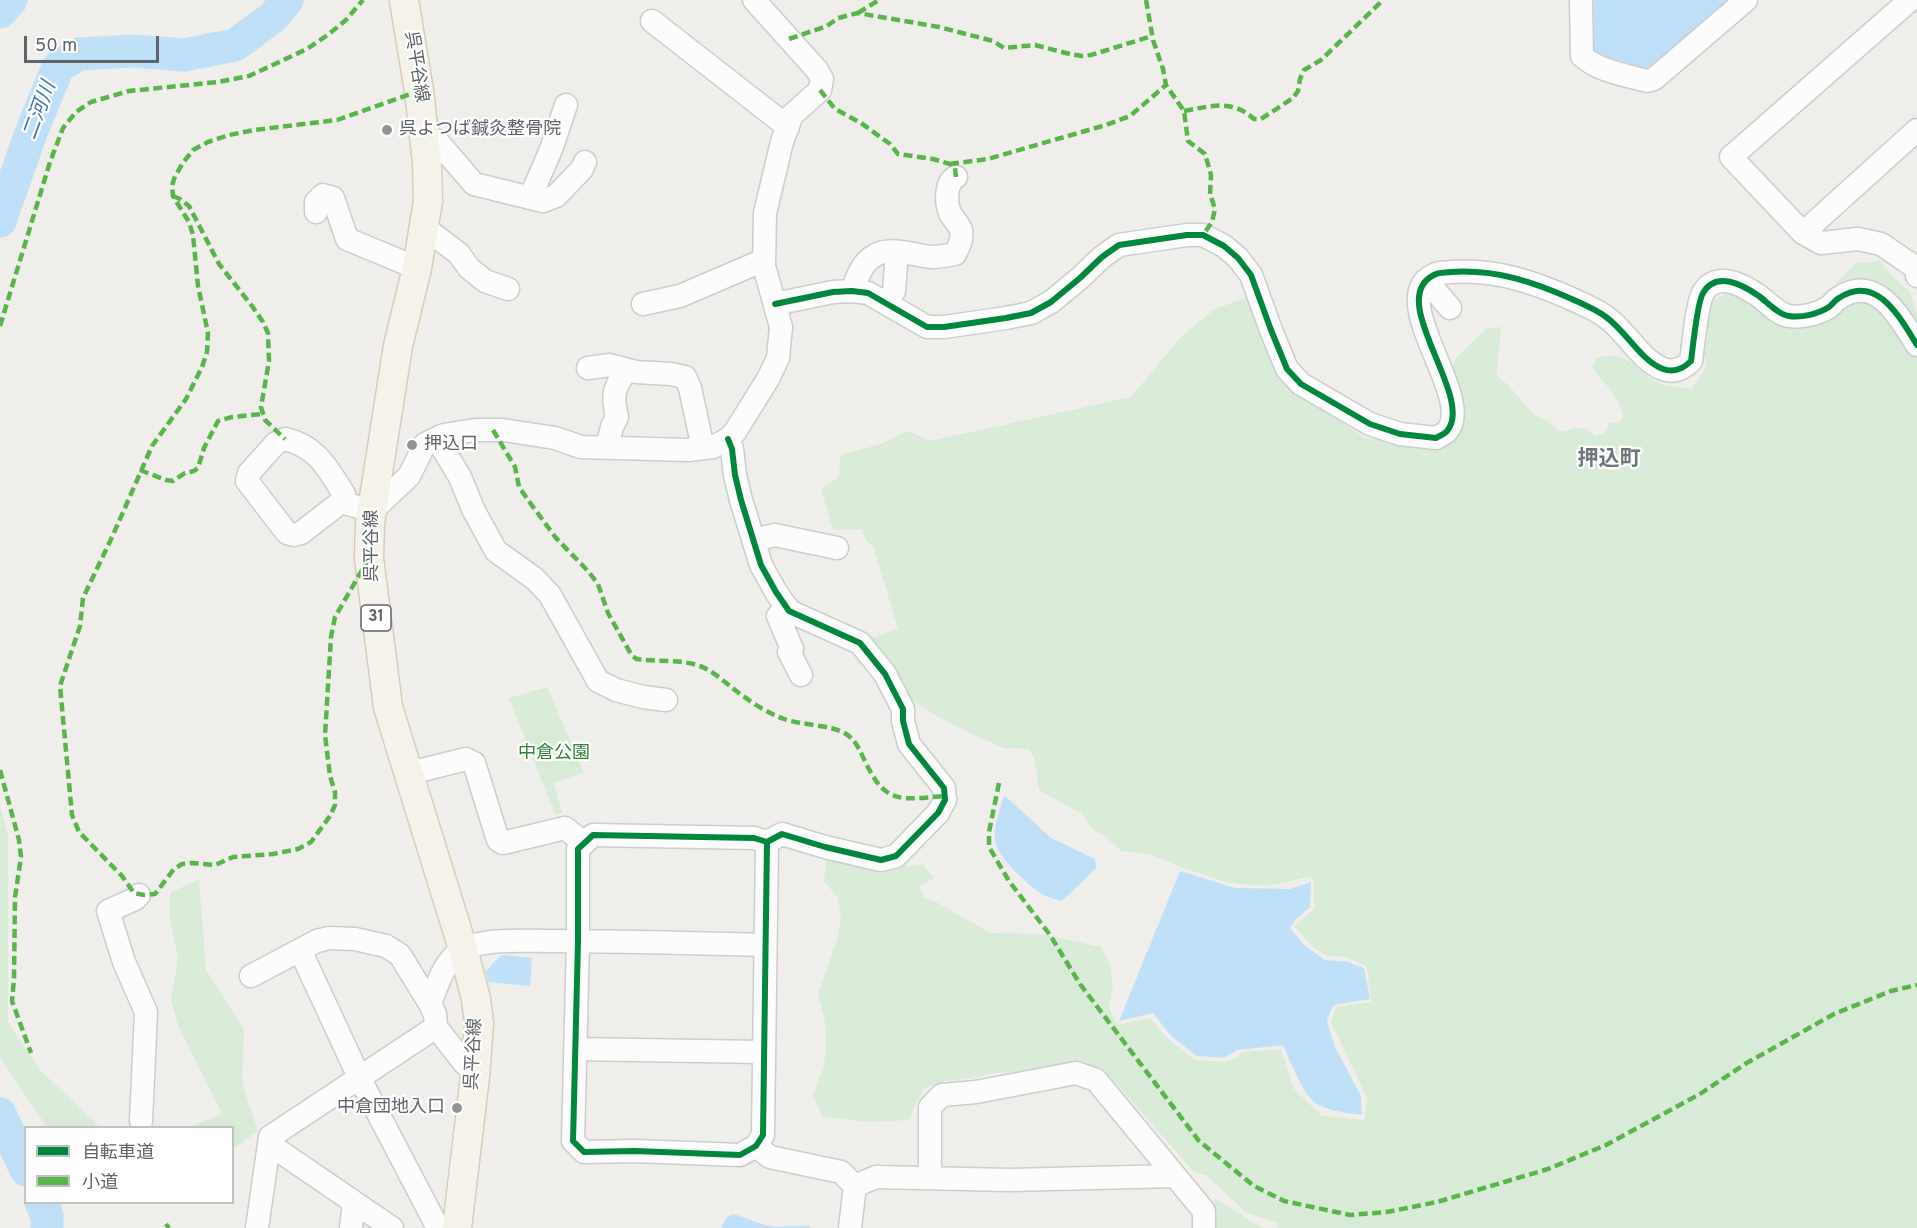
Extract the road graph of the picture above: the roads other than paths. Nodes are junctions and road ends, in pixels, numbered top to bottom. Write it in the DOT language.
graph roads {
  1 [pos="404,0"];
  2 [pos="754,0"];
  3 [pos="1581,0"];
  4 [pos="1746,0"];
  5 [pos="1910,0"];
  6 [pos="652,21"];
  7 [pos="566,105"];
  8 [pos="788,126"];
  9 [pos="1917,130"];
  10 [pos="424,135"];
  11 [pos="585,162"];
  12 [pos="957,177"];
  13 [pos="530,198"];
  14 [pos="316,212"];
  15 [pos="424,227"];
  16 [pos="1803,232"];
  17 [pos="897,252"];
  18 [pos="764,260"];
  19 [pos="417,268"];
  20 [pos="1917,270"];
  21 [pos="1426,280"];
  22 [pos="508,289"];
  23 [pos="852,291"];
  24 [pos="644,304"];
  25 [pos="775,304"];
  26 [pos="887,304"];
  27 [pos="1450,308"];
  28 [pos="1917,345"];
  29 [pos="588,368"];
  30 [pos="626,370"];
  31 [pos="437,439"];
  32 [pos="728,439"];
  33 [pos="607,447"];
  34 [pos="704,448"];
  35 [pos="341,502"];
  36 [pos="372,511"];
  37 [pos="753,540"];
  38 [pos="837,548"];
  39 [pos="787,607"];
  40 [pos="801,675"];
  41 [pos="666,700"];
  42 [pos="410,773"];
  43 [pos="767,842"];
  44 [pos="584,843"];
  45 [pos="140,895"];
  46 [pos="578,941"];
  47 [pos="764,945"];
  48 [pos="463,949"];
  49 [pos="300,950"];
  50 [pos="251,976"];
  51 [pos="430,1004"];
  52 [pos="436,1027"];
  53 [pos="575,1049"];
  54 [pos="763,1052"];
  55 [pos="476,1071"];
  56 [pos="359,1077"];
  57 [pos="141,1121"];
  58 [pos="269,1144"];
  59 [pos="756,1146"];
  60 [pos="1175,1176"];
  61 [pos="930,1178"];
  62 [pos="855,1186"];
  63 [pos="354,1203"];
  64 [pos="257,1228"];
  65 [pos="351,1228"];
  66 [pos="392,1228"];
  67 [pos="438,1228"];
  68 [pos="457,1228"];
  69 [pos="850,1228"];
  70 [pos="1204,1228"];
  1 -- 10 [label="main road, 呉平谷線 / 31"];
  2 -- 8 [label="street"];
  3 -- 4 [label="street"];
  5 -- 16 [label="street"];
  6 -- 8 [label="street"];
  7 -- 13 [label="street"];
  8 -- 18 [label="street"];
  9 -- 16 [label="street"];
  10 -- 13 [label="street"];
  10 -- 15 [label="main road, 呉平谷線 / 31"];
  11 -- 13 [label="street"];
  12 -- 17 [label="street"];
  14 -- 19 [label="street"];
  15 -- 19 [label="main road, 呉平谷線 / 31"];
  15 -- 22 [label="street"];
  16 -- 20 [label="street"];
  17 -- 23 [label="street"];
  17 -- 26 [label="street"];
  18 -- 24 [label="street"];
  18 -- 25 [label="street"];
  19 -- 36 [label="main road, 呉平谷線 / 31"];
  21 -- 26 [label="street"];
  21 -- 27 [label="street"];
  21 -- 28 [label="street"];
  23 -- 25 [label="street"];
  23 -- 26 [label="street"];
  25 -- 32 [label="street"];
  29 -- 30 [label="street"];
  30 -- 33 [label="street"];
  30 -- 34 [label="street"];
  31 -- 33 [label="street"];
  31 -- 36 [label="street"];
  31 -- 41 [label="street"];
  32 -- 34 [label="street"];
  32 -- 37 [label="street"];
  33 -- 34 [label="street"];
  35 -- 36 [label="street"];
  36 -- 42 [label="main road, 呉平谷線 / 31"];
  37 -- 38 [label="street"];
  37 -- 39 [label="street"];
  39 -- 40 [label="street"];
  39 -- 43 [label="street"];
  42 -- 44 [label="street"];
  42 -- 48 [label="main road, 呉平谷線 / 31"];
  43 -- 44 [label="street"];
  43 -- 47 [label="street"];
  44 -- 46 [label="street"];
  45 -- 57 [label="street"];
  46 -- 47 [label="street"];
  46 -- 48 [label="street"];
  46 -- 53 [label="street"];
  47 -- 54 [label="street"];
  48 -- 51 [label="street"];
  48 -- 55 [label="main road, 呉平谷線 / 31"];
  49 -- 50 [label="street"];
  49 -- 51 [label="street"];
  49 -- 56 [label="street"];
  51 -- 52 [label="street"];
  52 -- 55 [label="street"];
  52 -- 56 [label="street"];
  53 -- 54 [label="street"];
  53 -- 59 [label="street"];
  54 -- 59 [label="street"];
  55 -- 68 [label="main road, 呉平谷線 / 31"];
  56 -- 58 [label="street"];
  56 -- 67 [label="street"];
  58 -- 63 [label="street"];
  58 -- 64 [label="street"];
  59 -- 62 [label="street"];
  60 -- 61 [label="street"];
  60 -- 61 [label="street"];
  60 -- 70 [label="street"];
  61 -- 62 [label="street"];
  62 -- 69 [label="street"];
  63 -- 65 [label="street"];
  63 -- 66 [label="street"];
}
